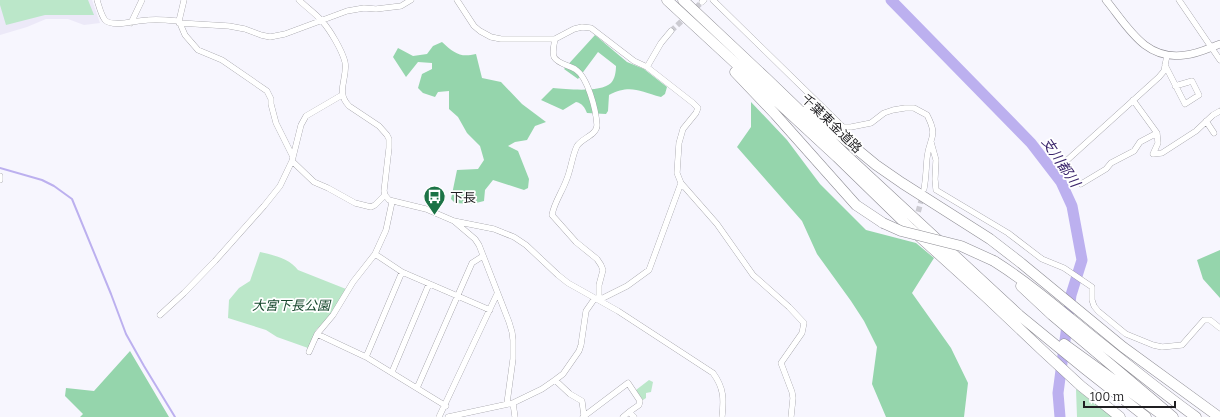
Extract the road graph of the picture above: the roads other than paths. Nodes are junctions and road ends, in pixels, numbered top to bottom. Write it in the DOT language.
graph roads {
  1 [pos="97,0"];
  2 [pos="142,0"];
  3 [pos="184,0"];
  4 [pos="299,0"];
  5 [pos="410,0"];
  6 [pos="457,0"];
  7 [pos="664,0"];
  8 [pos="667,0"];
  9 [pos="683,0"];
  10 [pos="713,0"];
  11 [pos="1106,0"];
  12 [pos="1181,0"];
  13 [pos="322,21"];
  14 [pos="179,22"];
  15 [pos="131,23"];
  16 [pos="672,31"];
  17 [pos="555,39"];
  18 [pos="1220,44"];
  19 [pos="1211,47"];
  20 [pos="1167,55"];
  21 [pos="1220,60"];
  22 [pos="1165,65"];
  23 [pos="647,67"];
  24 [pos="767,79"];
  25 [pos="1175,86"];
  26 [pos="342,95"];
  27 [pos="1133,100"];
  28 [pos="1220,111"];
  29 [pos="1206,121"];
  30 [pos="1157,133"];
  31 [pos="1214,133"];
  32 [pos="931,142"];
  33 [pos="293,159"];
  34 [pos="1064,163"];
  35 [pos="0,176"];
  36 [pos="0,180"];
  37 [pos="681,183"];
  38 [pos="1081,184"];
  39 [pos="924,190"];
  40 [pos="385,195"];
  41 [pos="392,202"];
  42 [pos="454,221"];
  43 [pos="375,254"];
  44 [pos="483,256"];
  45 [pos="994,261"];
  46 [pos="402,272"];
  47 [pos="429,284"];
  48 [pos="497,294"];
  49 [pos="458,296"];
  50 [pos="597,299"];
  51 [pos="490,310"];
  52 [pos="160,315"];
  53 [pos="1220,328"];
  54 [pos="1045,333"];
  55 [pos="317,334"];
  56 [pos="309,352"];
  57 [pos="366,357"];
  58 [pos="392,372"];
  59 [pos="555,380"];
  60 [pos="417,388"];
  61 [pos="510,403"];
  62 [pos="446,406"];
  63 [pos="629,412"];
  64 [pos="439,417"];
  65 [pos="448,417"];
  66 [pos="515,417"];
  67 [pos="584,417"];
  68 [pos="623,417"];
  69 [pos="634,417"];
  70 [pos="722,417"];
  71 [pos="791,417"];
  72 [pos="1120,417"];
  73 [pos="1146,417"];
  74 [pos="1165,417"];
  75 [pos="1173,417"];
  76 [pos="1196,417"];
  77 [pos="1219,417"];
  1 -- 15 [label="street"];
  2 -- 15 [label="street"];
  3 -- 14 [label="street"];
  4 -- 13 [label="street"];
  5 -- 13 [label="street"];
  6 -- 17 [label="street"];
  7 -- 45 [label="highway, bridge"];
  8 -- 72 [label="highway"];
  9 -- 24 [label="highway, 千葉東金道路"];
  10 -- 32 [label="street"];
  11 -- 20 [label="street"];
  12 -- 19 [label="street"];
  13 -- 14 [label="street"];
  13 -- 26 [label="street"];
  14 -- 15 [label="street"];
  14 -- 33 [label="street"];
  16 -- 23 [label="street"];
  17 -- 23 [label="street"];
  17 -- 50 [label="street"];
  18 -- 19 [label="street"];
  19 -- 20 [label="street"];
  19 -- 21 [label="street"];
  20 -- 22 [label="street"];
  22 -- 25 [label="street"];
  22 -- 27 [label="street"];
  23 -- 37 [label="street"];
  24 -- 54 [label="highway, 千葉東金道路"];
  24 -- 77 [label="highway"];
  25 -- 25 [label="street"];
  26 -- 33 [label="street"];
  26 -- 40 [label="street"];
  27 -- 30 [label="street"];
  27 -- 34 [label="street"];
  28 -- 29 [label="street"];
  29 -- 30 [label="street"];
  29 -- 31 [label="street"];
  30 -- 38 [label="street"];
  32 -- 39 [label="street"];
  32 -- 53 [label="street"];
  33 -- 40 [label="street"];
  33 -- 52 [label="street"];
  35 -- 36 [label="street"];
  37 -- 50 [label="street"];
  37 -- 71 [label="street"];
  40 -- 41 [label="street"];
  41 -- 42 [label="street"];
  41 -- 43 [label="street"];
  42 -- 44 [label="street"];
  42 -- 50 [label="street"];
  43 -- 46 [label="street"];
  43 -- 55 [label="street"];
  44 -- 48 [label="street"];
  44 -- 49 [label="street"];
  45 -- 75 [label="highway"];
  45 -- 76 [label="highway"];
  46 -- 47 [label="street"];
  46 -- 57 [label="street"];
  47 -- 49 [label="street"];
  47 -- 58 [label="street"];
  48 -- 51 [label="street"];
  48 -- 61 [label="street"];
  49 -- 51 [label="street"];
  49 -- 60 [label="street"];
  50 -- 59 [label="street"];
  50 -- 70 [label="street"];
  51 -- 62 [label="street"];
  54 -- 73 [label="highway"];
  54 -- 74 [label="highway"];
  55 -- 56 [label="street"];
  55 -- 57 [label="street"];
  57 -- 58 [label="street"];
  58 -- 60 [label="street"];
  59 -- 61 [label="street"];
  59 -- 67 [label="street"];
  60 -- 62 [label="street"];
  61 -- 65 [label="street"];
  61 -- 66 [label="street"];
  62 -- 64 [label="street"];
  63 -- 67 [label="street"];
  63 -- 68 [label="street"];
  63 -- 69 [label="street"];
}
